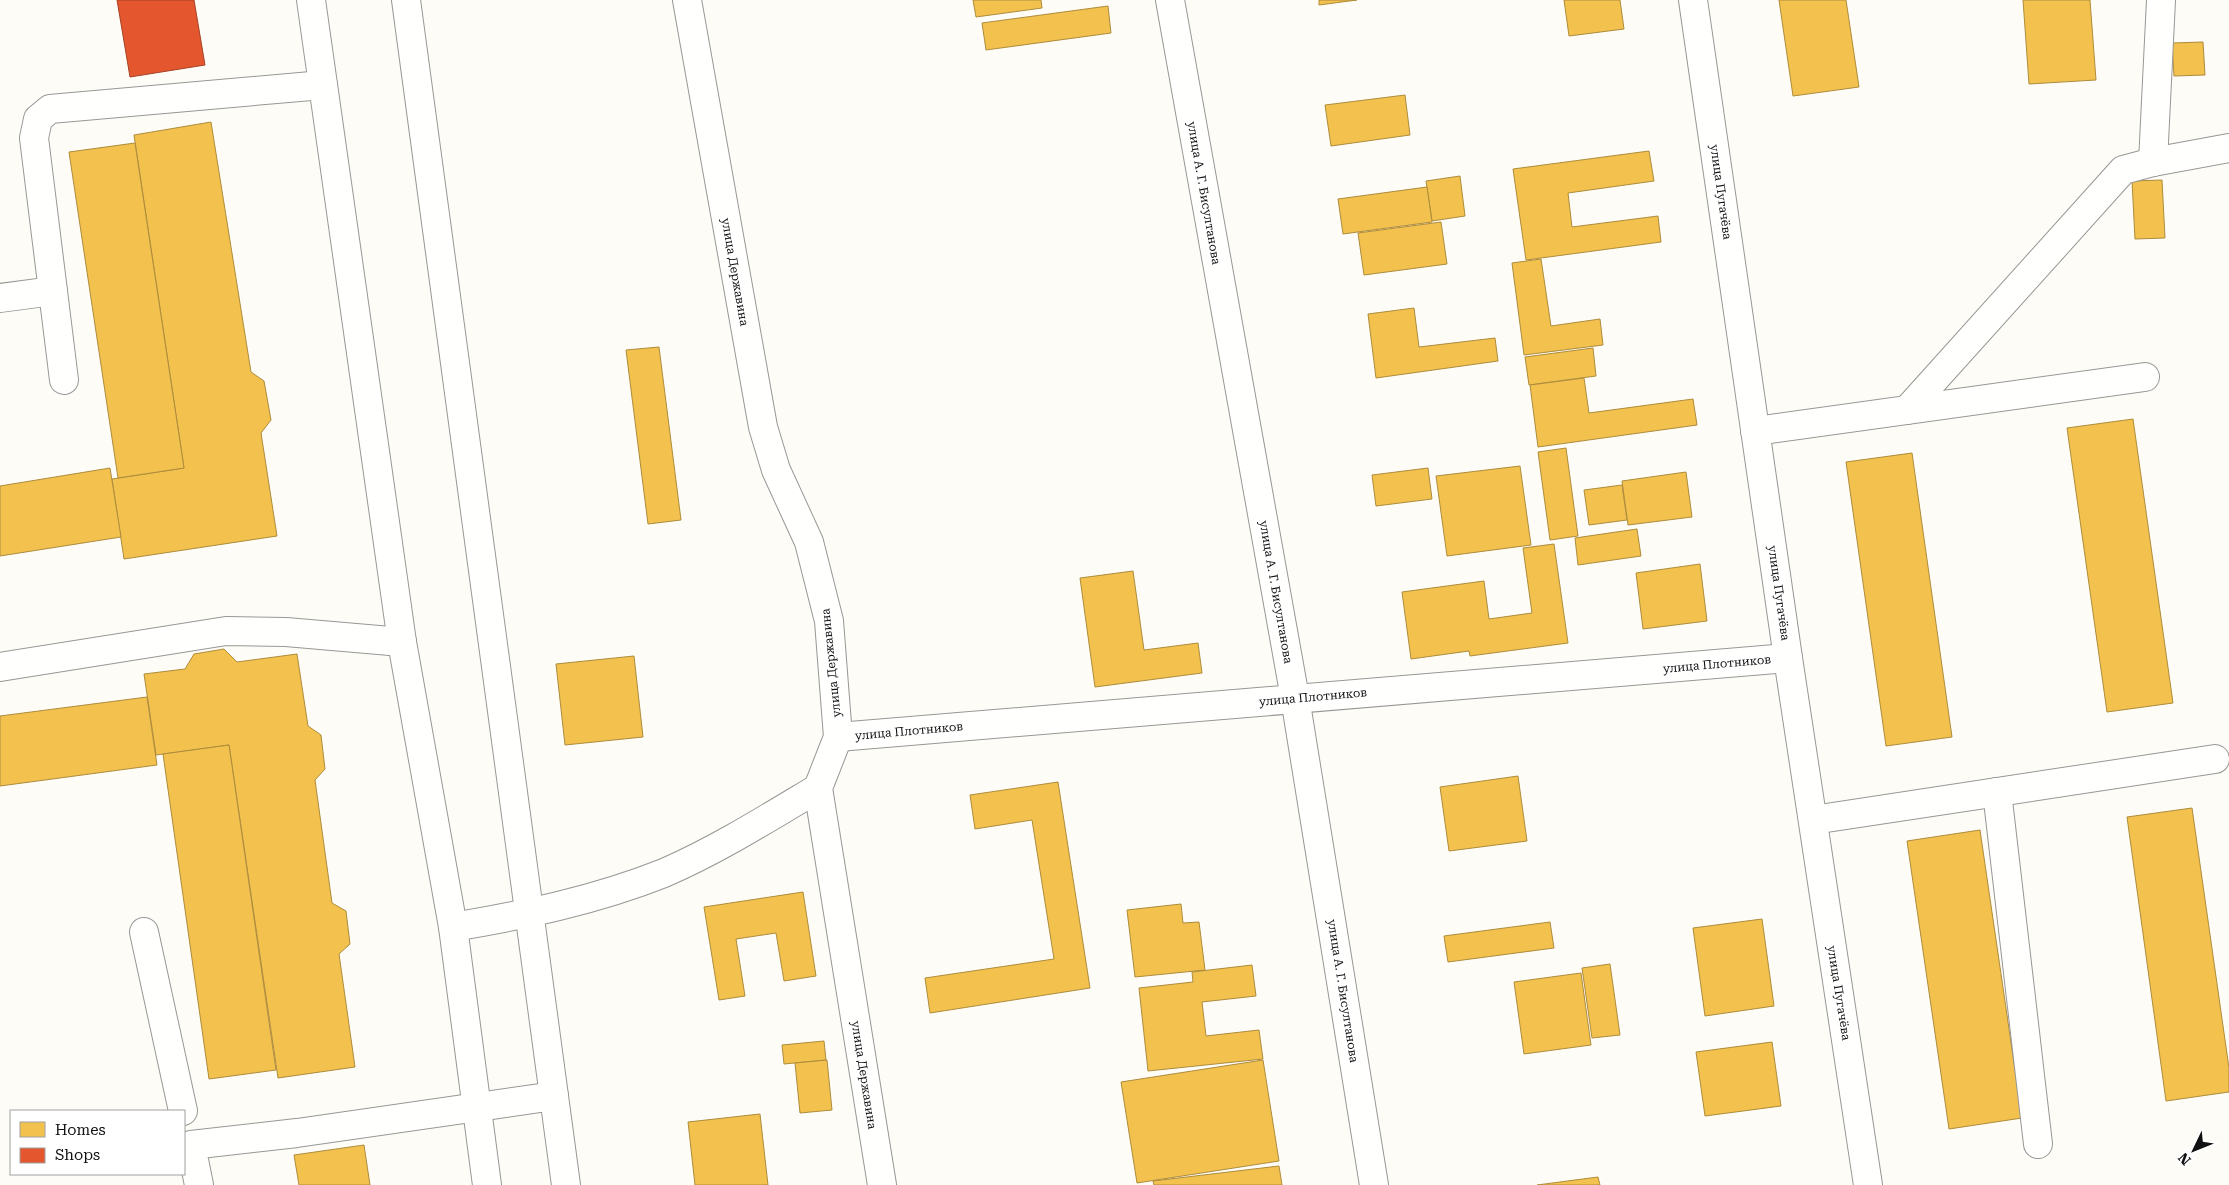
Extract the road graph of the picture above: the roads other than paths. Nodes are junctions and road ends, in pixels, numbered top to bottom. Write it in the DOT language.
graph roads {
  1 [pos="311,0"];
  2 [pos="406,0"];
  3 [pos="687,0"];
  4 [pos="1170,0"];
  5 [pos="1693,0"];
  6 [pos="2161,0"];
  7 [pos="323,85"];
  8 [pos="2229,148"];
  9 [pos="2153,162"];
  10 [pos="53,292"];
  11 [pos="0,298"];
  12 [pos="2145,377"];
  13 [pos="64,380"];
  14 [pos="1907,410"];
  15 [pos="1755,432"];
  16 [pos="402,642"];
  17 [pos="1788,658"];
  18 [pos="0,666"];
  19 [pos="1295,698"];
  20 [pos="838,737"];
  21 [pos="2215,759"];
  22 [pos="818,788"];
  23 [pos="1997,792"];
  24 [pos="1813,820"];
  25 [pos="529,914"];
  26 [pos="453,927"];
  27 [pos="144,932"];
  28 [pos="554,1096"];
  29 [pos="477,1107"];
  30 [pos="184,1110"];
  31 [pos="185,1117"];
  32 [pos="2038,1144"];
  33 [pos="191,1145"];
  34 [pos="200,1185"];
  35 [pos="487,1185"];
  36 [pos="566,1185"];
  37 [pos="882,1185"];
  38 [pos="1374,1185"];
  39 [pos="1868,1185"];
  1 -- 7 [label="street"];
  2 -- 25 [label="street"];
  3 -- 20 [label="street, улица Державина"];
  4 -- 19 [label="street, улица А. Г. Бисултанова"];
  5 -- 15 [label="street, улица Пугачёва"];
  6 -- 9 [label="street"];
  7 -- 10 [label="street"];
  7 -- 16 [label="street"];
  8 -- 9 [label="street"];
  9 -- 14 [label="street"];
  10 -- 11 [label="street"];
  10 -- 13 [label="street"];
  12 -- 14 [label="street"];
  14 -- 15 [label="street"];
  15 -- 17 [label="street, улица Пугачёва"];
  16 -- 18 [label="street"];
  16 -- 26 [label="street"];
  17 -- 19 [label="street, улица Плотников"];
  17 -- 24 [label="street, улица Пугачёва"];
  19 -- 20 [label="street, улица Плотников"];
  19 -- 38 [label="street, улица А. Г. Бисултанова"];
  20 -- 22 [label="street, улица Державина"];
  21 -- 23 [label="street"];
  22 -- 25 [label="street"];
  22 -- 37 [label="street, улица Державина"];
  23 -- 24 [label="street"];
  23 -- 32 [label="street"];
  24 -- 39 [label="street, улица Пугачёва"];
  25 -- 26 [label="street"];
  25 -- 28 [label="street"];
  26 -- 29 [label="street"];
  27 -- 30 [label="street"];
  28 -- 29 [label="street"];
  28 -- 36 [label="street"];
  29 -- 33 [label="street"];
  29 -- 35 [label="street"];
  31 -- 33 [label="street"];
  33 -- 34 [label="street"];
}
